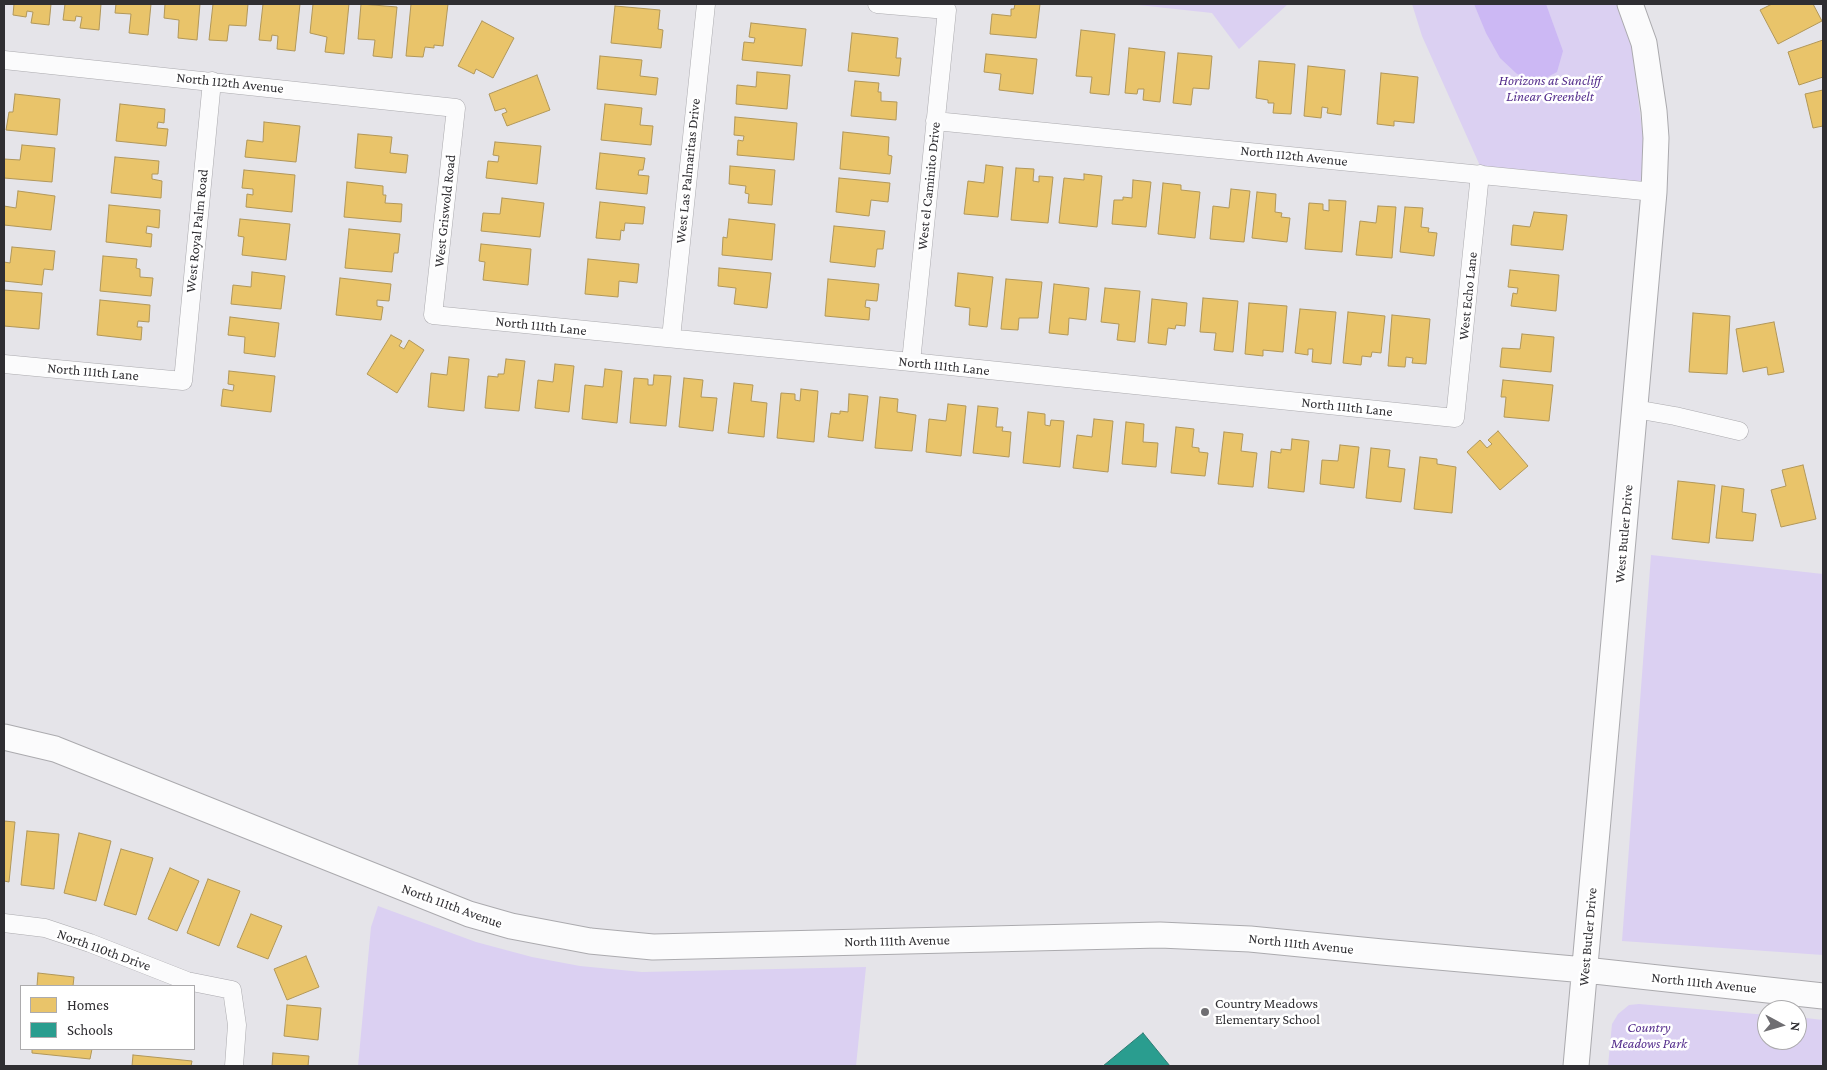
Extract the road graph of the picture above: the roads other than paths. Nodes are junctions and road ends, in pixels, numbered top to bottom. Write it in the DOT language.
graph roads {
  1 [pos="706,4"];
  2 [pos="877,4"];
  3 [pos="1630,4"];
  4 [pos="4,60"];
  5 [pos="212,81"];
  6 [pos="456,108"];
  7 [pos="935,121"];
  8 [pos="1480,174"];
  9 [pos="1654,192"];
  10 [pos="433,315"];
  11 [pos="670,338"];
  12 [pos="912,362"];
  13 [pos="4,364"];
  14 [pos="183,380"];
  15 [pos="1635,409"];
  16 [pos="1455,418"];
  17 [pos="1739,431"];
  18 [pos="4,737"];
  19 [pos="4,924"];
  20 [pos="1585,970"];
  21 [pos="1823,996"];
  22 [pos="234,1066"];
  23 [pos="1576,1066"];
  1 -- 11 [label="street, West Las Palmaritas Drive"];
  2 -- 7 [label="street, West el Caminito Drive"];
  3 -- 9 [label="street, West Butler Drive"];
  4 -- 5 [label="street, North 112th Avenue"];
  5 -- 6 [label="street, North 112th Avenue"];
  5 -- 14 [label="street, West Royal Palm Road"];
  6 -- 10 [label="street, West Griswold Road"];
  7 -- 8 [label="street, North 112th Avenue"];
  7 -- 12 [label="street, West el Caminito Drive"];
  8 -- 9 [label="street, North 112th Avenue"];
  8 -- 16 [label="street, West Echo Lane"];
  9 -- 15 [label="street, West Butler Drive"];
  10 -- 11 [label="street, North 111th Lane"];
  11 -- 12 [label="street, North 111th Lane"];
  12 -- 16 [label="street, North 111th Lane"];
  13 -- 14 [label="street, North 111th Lane"];
  15 -- 17 [label="street"];
  15 -- 20 [label="street, West Butler Drive"];
  18 -- 20 [label="street, North 111th Avenue"];
  19 -- 22 [label="street, North 110th Drive"];
  20 -- 21 [label="street, North 111th Avenue"];
  20 -- 23 [label="street, West Butler Drive"];
}
